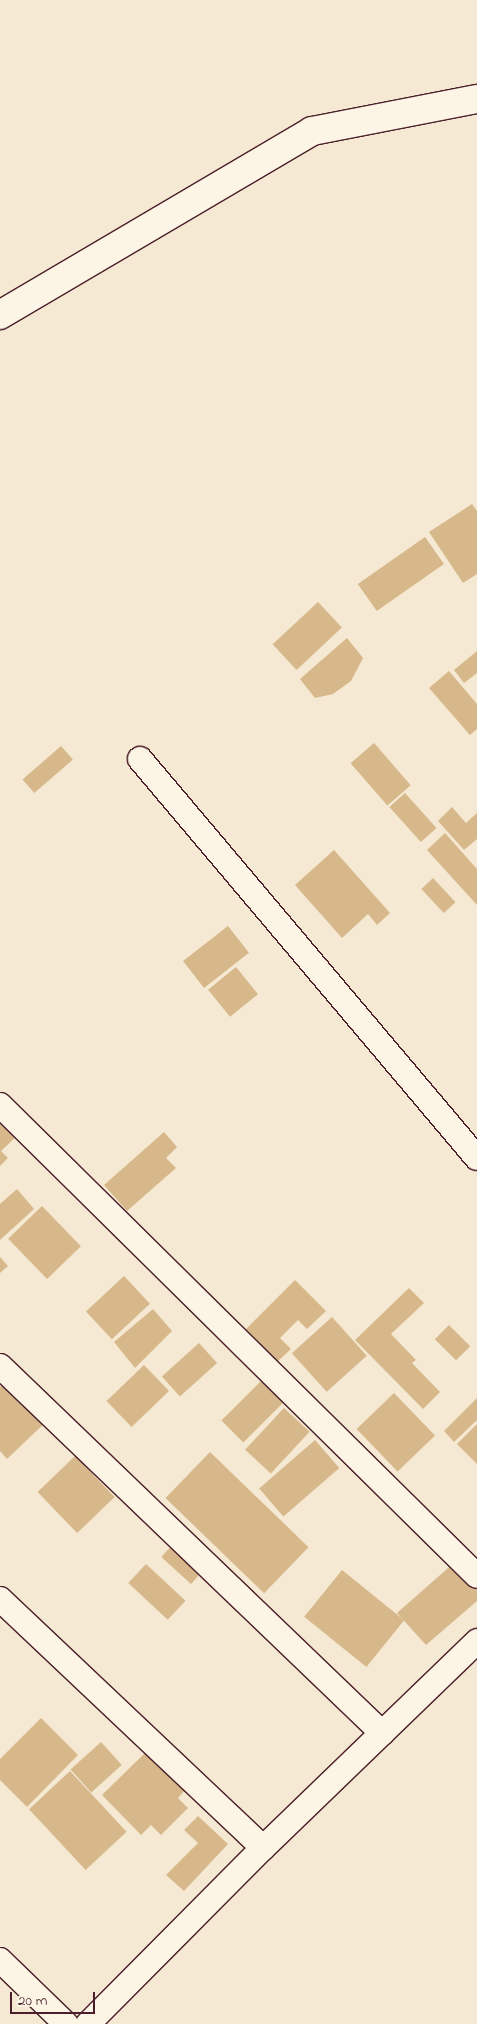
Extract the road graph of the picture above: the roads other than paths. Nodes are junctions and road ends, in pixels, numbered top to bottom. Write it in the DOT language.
graph roads {
  1 [pos="477,100"];
  2 [pos="0,315"];
  3 [pos="140,759"];
  4 [pos="0,1105"];
  5 [pos="477,1158"];
  6 [pos="0,1366"];
  7 [pos="477,1576"];
  8 [pos="0,1599"];
  9 [pos="477,1641"];
  10 [pos="382,1733"];
  11 [pos="263,1848"];
  12 [pos="0,1960"];
  13 [pos="66,2024"];
  14 [pos="88,2024"];
  1 -- 2 [label="street"];
  3 -- 5 [label="street"];
  4 -- 7 [label="street"];
  6 -- 10 [label="street"];
  8 -- 11 [label="street"];
  9 -- 10 [label="street"];
  10 -- 11 [label="street"];
  11 -- 14 [label="street"];
  12 -- 13 [label="street"];
}
